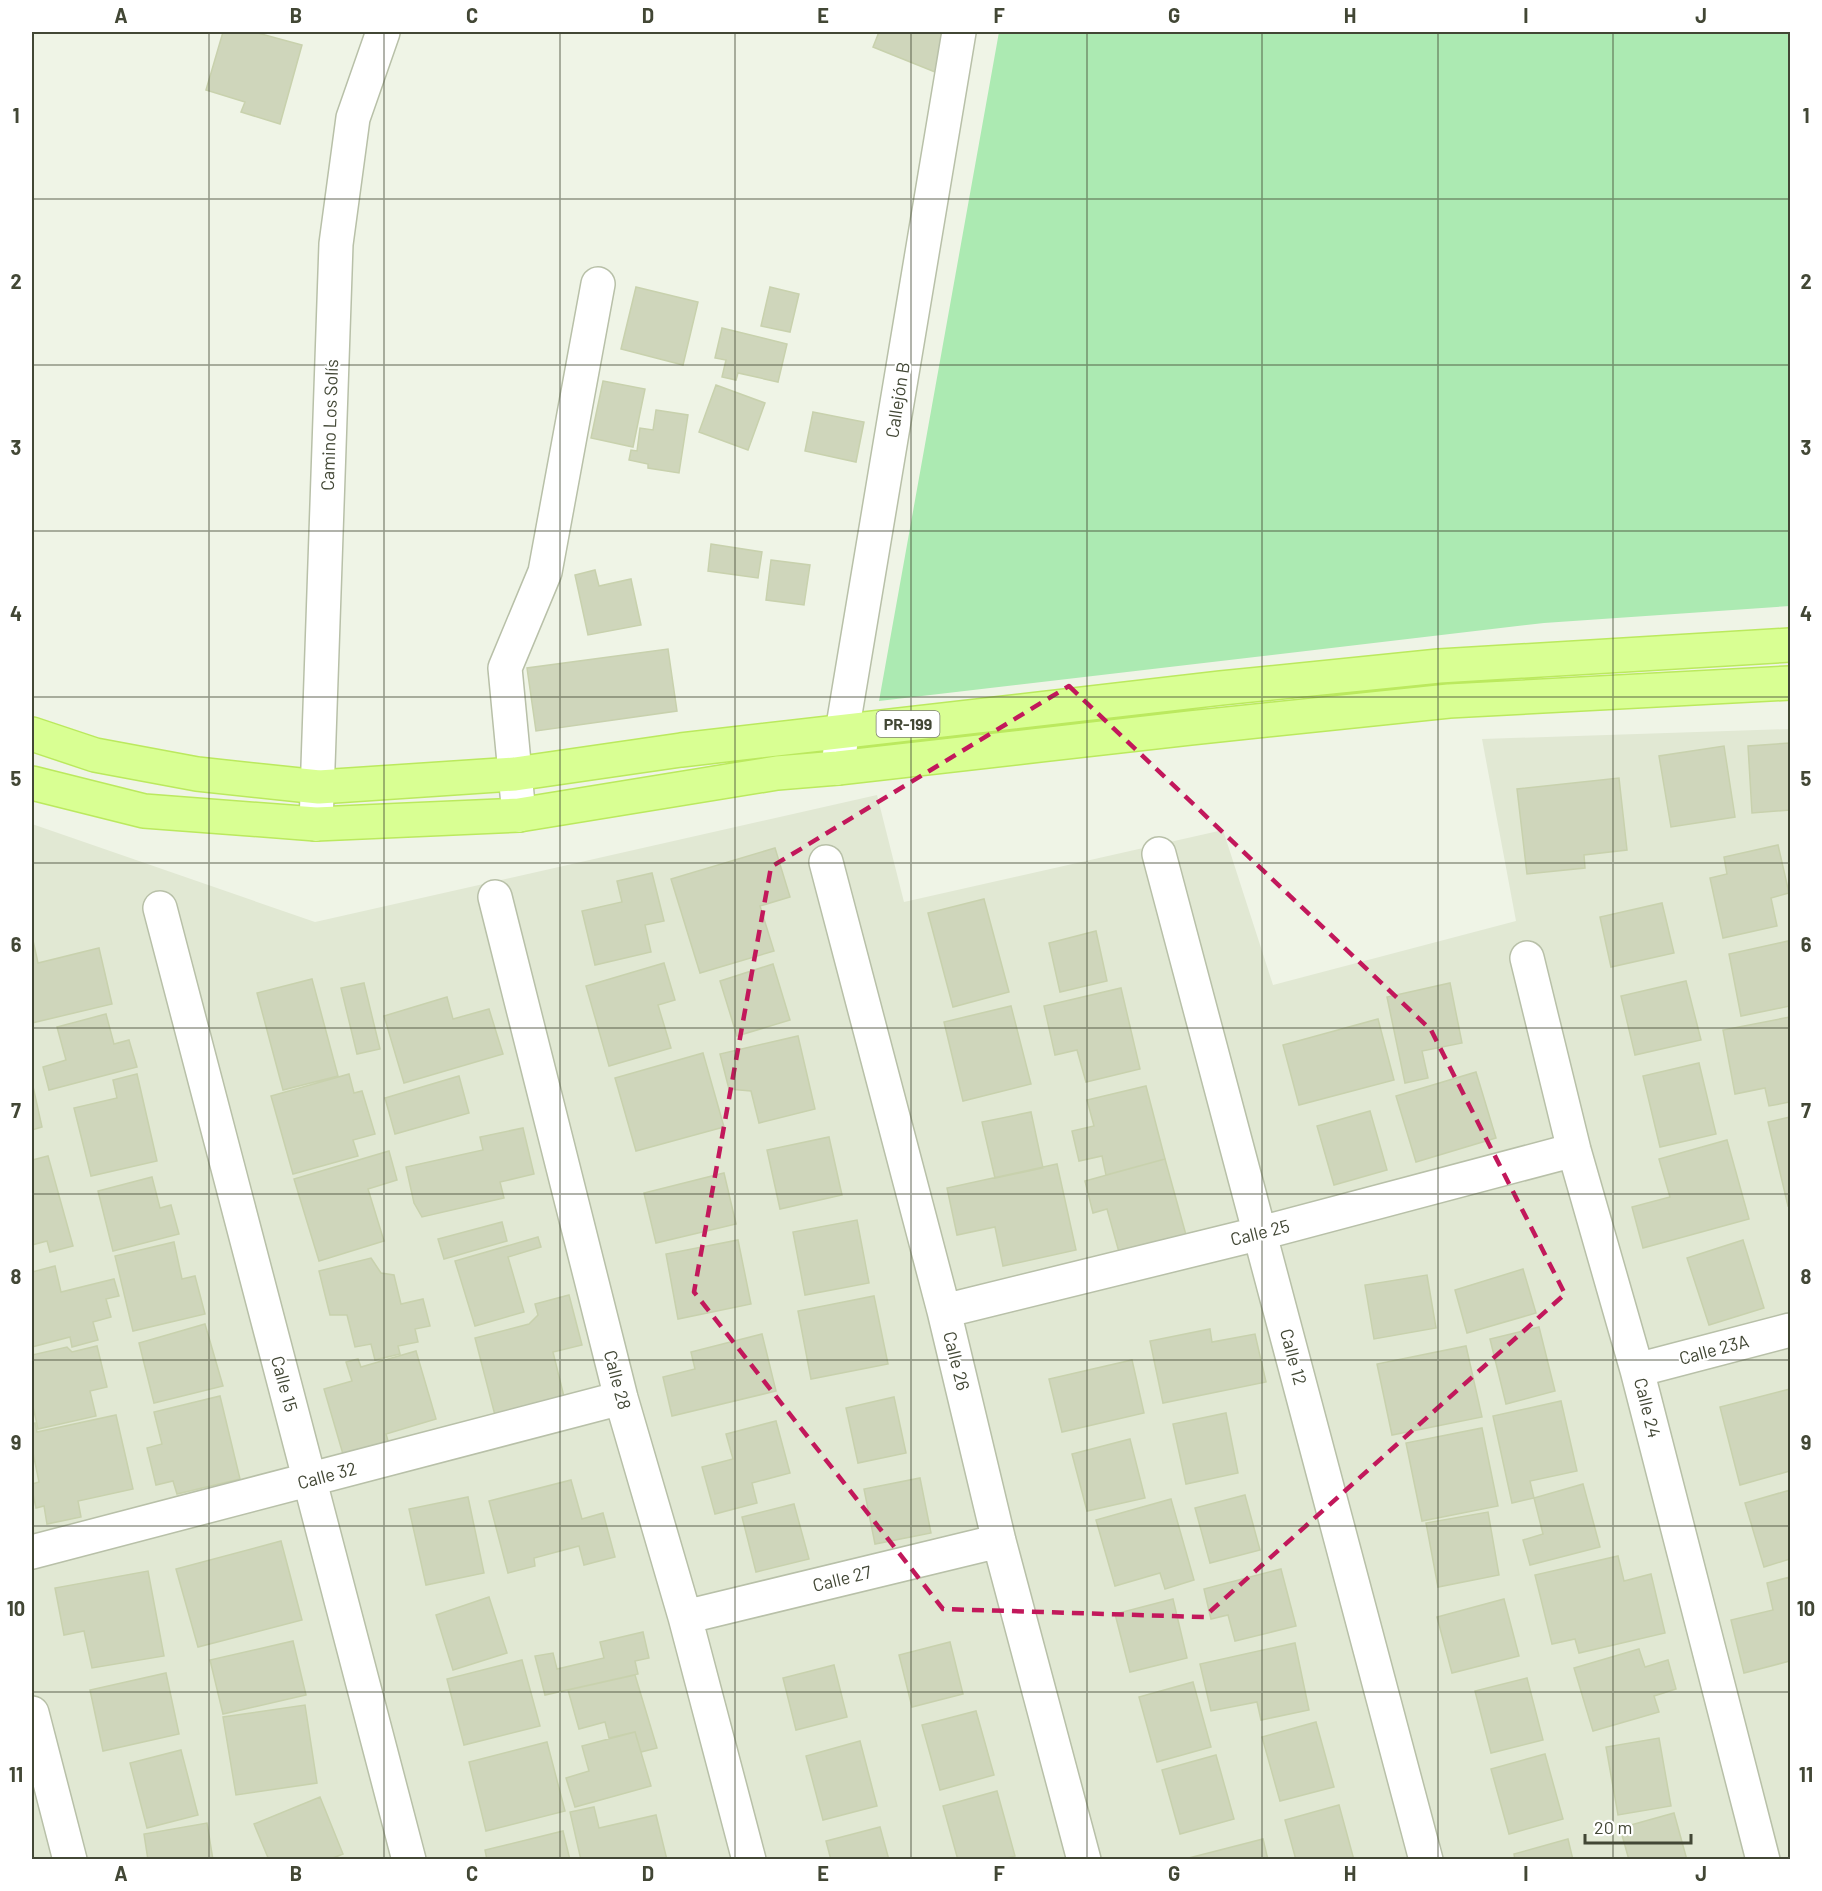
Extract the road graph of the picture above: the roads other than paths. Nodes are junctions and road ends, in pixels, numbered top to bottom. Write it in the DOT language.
graph roads {
  1 [pos="383,32"];
  2 [pos="959,32"];
  3 [pos="598,284"];
  4 [pos="1791,645"];
  5 [pos="1791,683"];
  6 [pos="842,732"];
  7 [pos="32,734"];
  8 [pos="838,768"];
  9 [pos="515,774"];
  10 [pos="32,783"];
  11 [pos="319,787"];
  12 [pos="519,815"];
  13 [pos="316,824"];
  14 [pos="1159,854"];
  15 [pos="826,862"];
  16 [pos="495,897"];
  17 [pos="160,908"];
  18 [pos="1527,958"];
  19 [pos="1574,1150"];
  20 [pos="1261,1233"];
  21 [pos="944,1311"];
  22 [pos="1791,1330"];
  23 [pos="1637,1370"];
  24 [pos="621,1398"];
  25 [pos="310,1480"];
  26 [pos="999,1541"];
  27 [pos="32,1552"];
  28 [pos="685,1617"];
  29 [pos="32,1713"];
  30 [pos="70,1860"];
  31 [pos="409,1860"];
  32 [pos="749,1860"];
  33 [pos="1084,1860"];
  34 [pos="1426,1860"];
  35 [pos="1763,1860"];
  1 -- 11 [label="street, Camino Los Solís"];
  2 -- 6 [label="street, Callejón B"];
  3 -- 9 [label="street"];
  4 -- 6 [label="main road, PR-199"];
  5 -- 8 [label="main road, PR-199"];
  6 -- 8 [label="street, Callejón B"];
  6 -- 9 [label="main road, PR-199"];
  7 -- 11 [label="main road, PR-199"];
  8 -- 12 [label="main road, PR-199"];
  9 -- 11 [label="main road, PR-199"];
  9 -- 12 [label="street"];
  10 -- 13 [label="main road, PR-199"];
  11 -- 13 [label="street, Camino Los Solís"];
  12 -- 13 [label="main road, PR-199"];
  14 -- 20 [label="street, Calle 12"];
  15 -- 21 [label="street, Calle 26"];
  16 -- 24 [label="street, Calle 28"];
  17 -- 25 [label="street, Calle 15"];
  18 -- 19 [label="street, Calle 24"];
  19 -- 20 [label="street, Calle 25"];
  19 -- 23 [label="street, Calle 24"];
  20 -- 21 [label="street, Calle 25"];
  20 -- 34 [label="street, Calle 12"];
  21 -- 26 [label="street, Calle 26"];
  22 -- 23 [label="street, Calle 23A"];
  23 -- 35 [label="street, Calle 24"];
  24 -- 25 [label="street, Calle 32"];
  24 -- 28 [label="street, Calle 28"];
  25 -- 27 [label="street, Calle 32"];
  25 -- 31 [label="street, Calle 15"];
  26 -- 28 [label="street, Calle 27"];
  26 -- 33 [label="street, Calle 26"];
  28 -- 32 [label="street, Calle 28"];
  29 -- 30 [label="street"];
}
